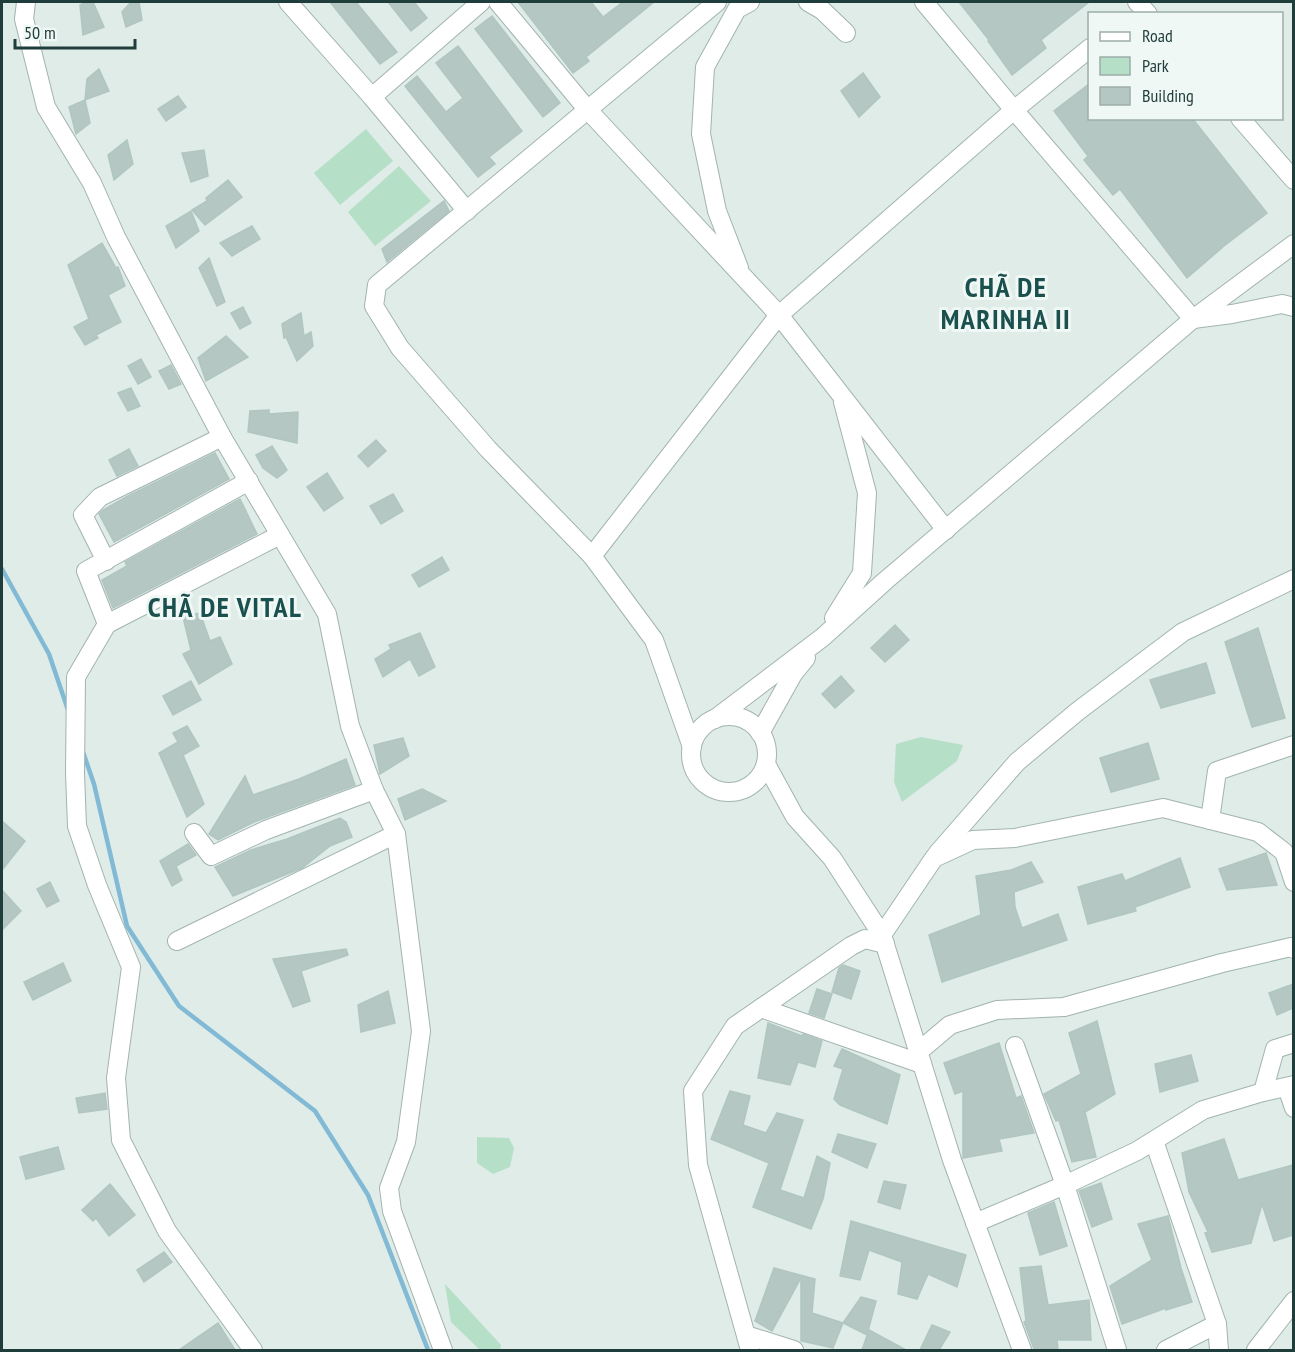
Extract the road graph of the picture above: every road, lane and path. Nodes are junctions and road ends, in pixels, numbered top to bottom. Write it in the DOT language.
graph roads {
  1 [pos="26,2"];
  2 [pos="288,2"];
  3 [pos="481,2"];
  4 [pos="498,2"];
  5 [pos="717,2"];
  6 [pos="750,2"];
  7 [pos="808,2"];
  8 [pos="924,2"];
  9 [pos="846,33"];
  10 [pos="1088,49"];
  11 [pos="372,97"];
  12 [pos="587,109"];
  13 [pos="1014,110"];
  14 [pos="1242,120"];
  15 [pos="1293,180"];
  16 [pos="467,211"];
  17 [pos="1293,244"];
  18 [pos="743,278"];
  19 [pos="1293,307"];
  20 [pos="779,315"];
  21 [pos="1193,319"];
  22 [pos="841,395"];
  23 [pos="222,437"];
  24 [pos="249,481"];
  25 [pos="946,530"];
  26 [pos="280,535"];
  27 [pos="592,556"];
  28 [pos="106,561"];
  29 [pos="1293,579"];
  30 [pos="107,624"];
  31 [pos="823,637"];
  32 [pos="715,719"];
  33 [pos="760,733"];
  34 [pos="1293,745"];
  35 [pos="692,747"];
  36 [pos="766,764"];
  37 [pos="374,790"];
  38 [pos="1210,820"];
  39 [pos="194,833"];
  40 [pos="396,834"];
  41 [pos="934,858"];
  42 [pos="1293,882"];
  43 [pos="868,912"];
  44 [pos="884,939"];
  45 [pos="177,941"];
  46 [pos="851,946"];
  47 [pos="1293,947"];
  48 [pos="761,1008"];
  49 [pos="1293,1043"];
  50 [pos="1015,1046"];
  51 [pos="920,1058"];
  52 [pos="1290,1086"];
  53 [pos="1263,1092"];
  54 [pos="1293,1108"];
  55 [pos="1154,1141"];
  56 [pos="1065,1185"];
  57 [pos="975,1223"];
  58 [pos="1293,1301"];
  59 [pos="1217,1324"];
  60 [pos="748,1342"];
  61 [pos="253,1350"];
  62 [pos="442,1350"];
  63 [pos="794,1350"];
  64 [pos="1022,1350"];
  65 [pos="1117,1350"];
  66 [pos="1166,1350"];
  67 [pos="1219,1350"];
  68 [pos="1256,1350"];
  1 -- 23 [label="street"];
  2 -- 11 [label="street"];
  3 -- 11 [label="street"];
  4 -- 12 [label="street"];
  5 -- 12 [label="street"];
  6 -- 18 [label="street"];
  7 -- 9 [label="street"];
  8 -- 13 [label="street"];
  10 -- 13 [label="street"];
  11 -- 16 [label="street"];
  12 -- 16 [label="street"];
  12 -- 18 [label="street"];
  13 -- 20 [label="street"];
  13 -- 21 [label="street"];
  14 -- 15 [label="street"];
  16 -- 27 [label="street"];
  17 -- 21 [label="street"];
  18 -- 20 [label="street"];
  19 -- 21 [label="street"];
  20 -- 22 [label="street"];
  20 -- 27 [label="street"];
  21 -- 25 [label="street"];
  22 -- 25 [label="street"];
  22 -- 31 [label="street"];
  23 -- 24 [label="street"];
  23 -- 28 [label="street"];
  24 -- 26 [label="street"];
  24 -- 28 [label="street"];
  25 -- 31 [label="street"];
  26 -- 30 [label="street"];
  26 -- 37 [label="street"];
  27 -- 35 [label="street"];
  28 -- 30 [label="street"];
  29 -- 41 [label="street"];
  30 -- 61 [label="street"];
  31 -- 32 [label="street"];
  31 -- 33 [label="street"];
  32 -- 33 [label="street"];
  32 -- 35 [label="street"];
  33 -- 36 [label="street"];
  34 -- 38 [label="street"];
  35 -- 36 [label="street"];
  36 -- 43 [label="street"];
  37 -- 39 [label="street"];
  37 -- 40 [label="street"];
  38 -- 41 [label="street"];
  38 -- 42 [label="street"];
  40 -- 45 [label="street"];
  40 -- 62 [label="street"];
  41 -- 44 [label="street"];
  43 -- 44 [label="street"];
  43 -- 46 [label="street"];
  44 -- 46 [label="street"];
  44 -- 51 [label="street"];
  46 -- 48 [label="street"];
  47 -- 51 [label="street"];
  48 -- 51 [label="street"];
  48 -- 60 [label="street"];
  49 -- 53 [label="street"];
  50 -- 56 [label="street"];
  51 -- 57 [label="street"];
  52 -- 53 [label="street"];
  52 -- 54 [label="street"];
  53 -- 55 [label="street"];
  55 -- 56 [label="street"];
  55 -- 59 [label="street"];
  56 -- 57 [label="street"];
  56 -- 65 [label="street"];
  57 -- 64 [label="street"];
  58 -- 68 [label="street"];
  59 -- 66 [label="street"];
  59 -- 67 [label="street"];
  60 -- 63 [label="street"];
}
